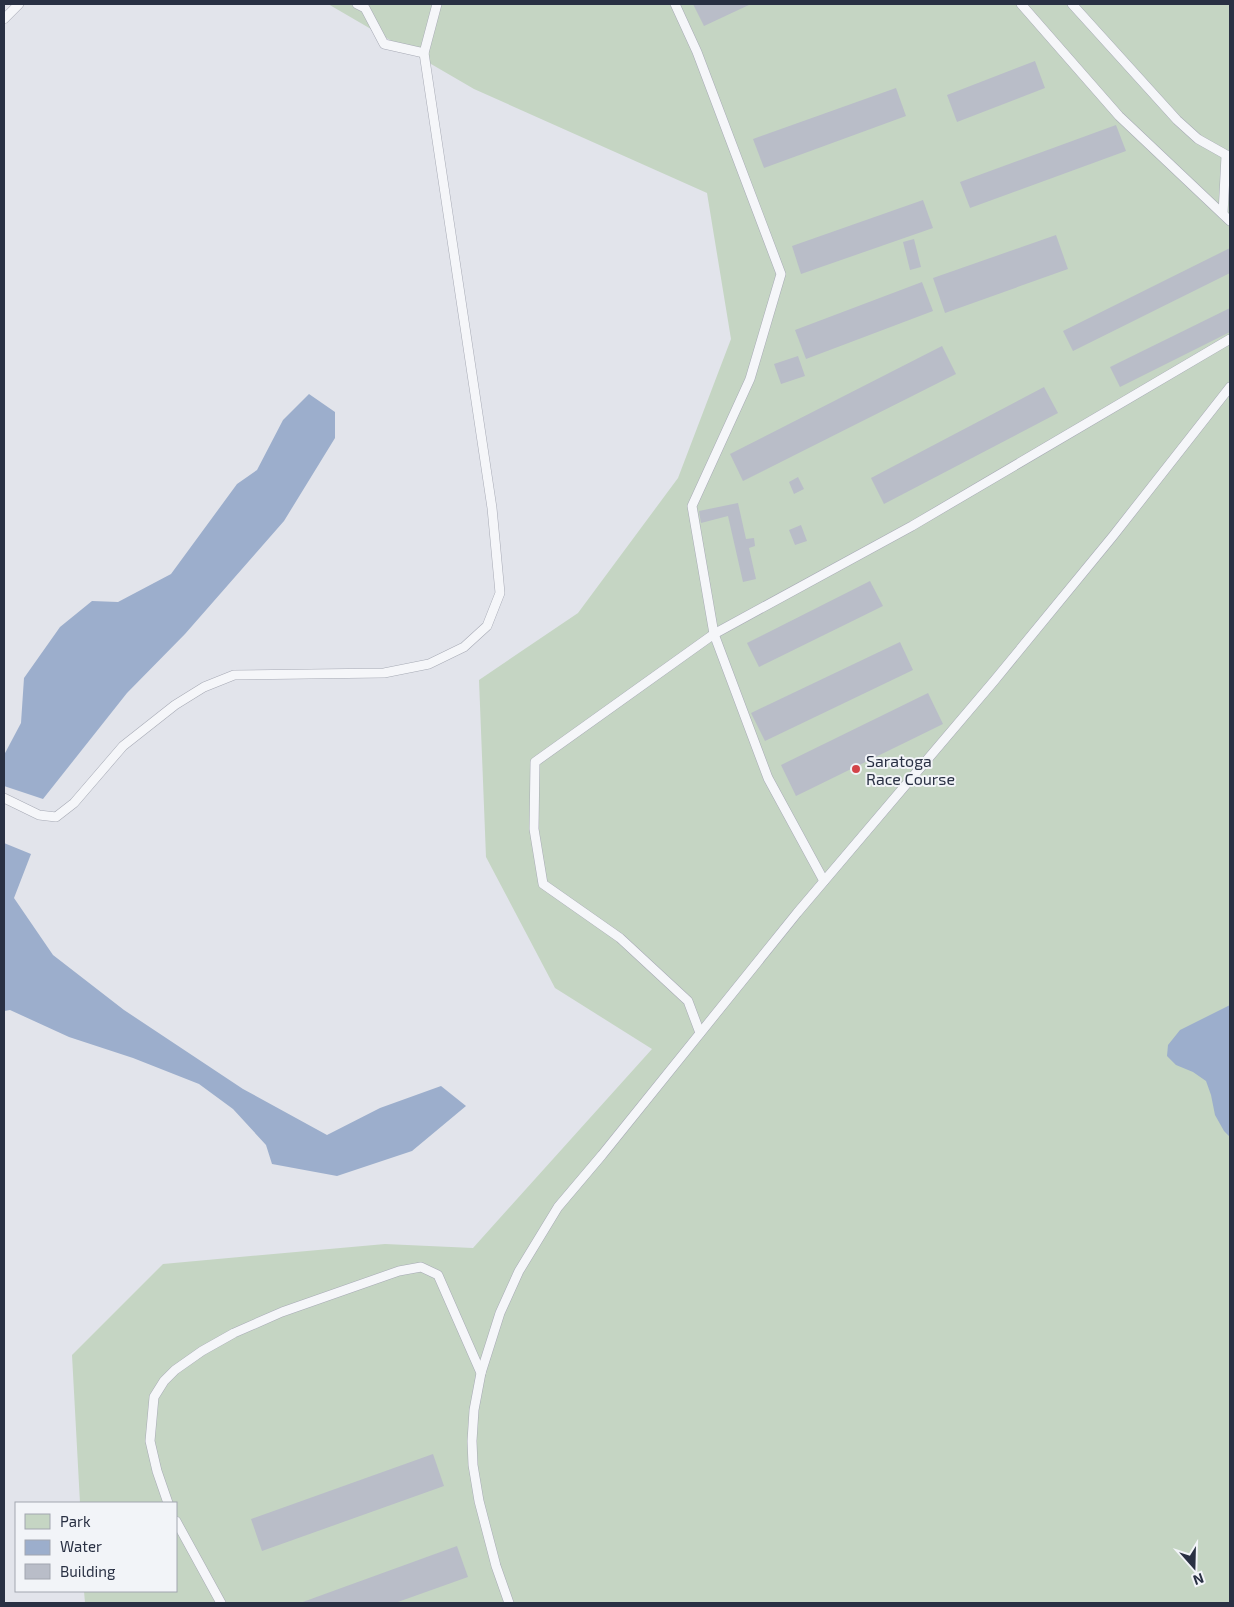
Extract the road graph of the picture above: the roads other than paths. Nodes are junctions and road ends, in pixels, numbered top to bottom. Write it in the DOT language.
graph roads {
  1 [pos="18,4"];
  2 [pos="357,4"];
  3 [pos="438,4"];
  4 [pos="674,4"];
  5 [pos="1021,4"];
  6 [pos="1072,4"];
  7 [pos="4,20"];
  8 [pos="424,54"];
  9 [pos="1228,156"];
  10 [pos="1223,214"];
  11 [pos="1230,220"];
  12 [pos="1230,339"];
  13 [pos="1230,387"];
  14 [pos="714,634"];
  15 [pos="4,798"];
  16 [pos="824,881"];
  17 [pos="700,1034"];
  18 [pos="480,1373"];
  19 [pos="168,1502"];
  20 [pos="178,1525"];
  21 [pos="221,1603"];
  22 [pos="509,1603"];
  1 -- 7 [label="lane"];
  2 -- 8 [label="lane"];
  3 -- 8 [label="lane"];
  4 -- 14 [label="lane"];
  5 -- 10 [label="lane"];
  6 -- 9 [label="lane"];
  8 -- 15 [label="lane"];
  9 -- 10 [label="lane"];
  10 -- 11 [label="lane"];
  12 -- 14 [label="lane"];
  13 -- 16 [label="lane"];
  14 -- 16 [label="lane"];
  14 -- 17 [label="lane"];
  16 -- 17 [label="lane"];
  17 -- 18 [label="lane"];
  18 -- 19 [label="lane"];
  18 -- 22 [label="lane"];
  20 -- 21 [label="lane"];
}
